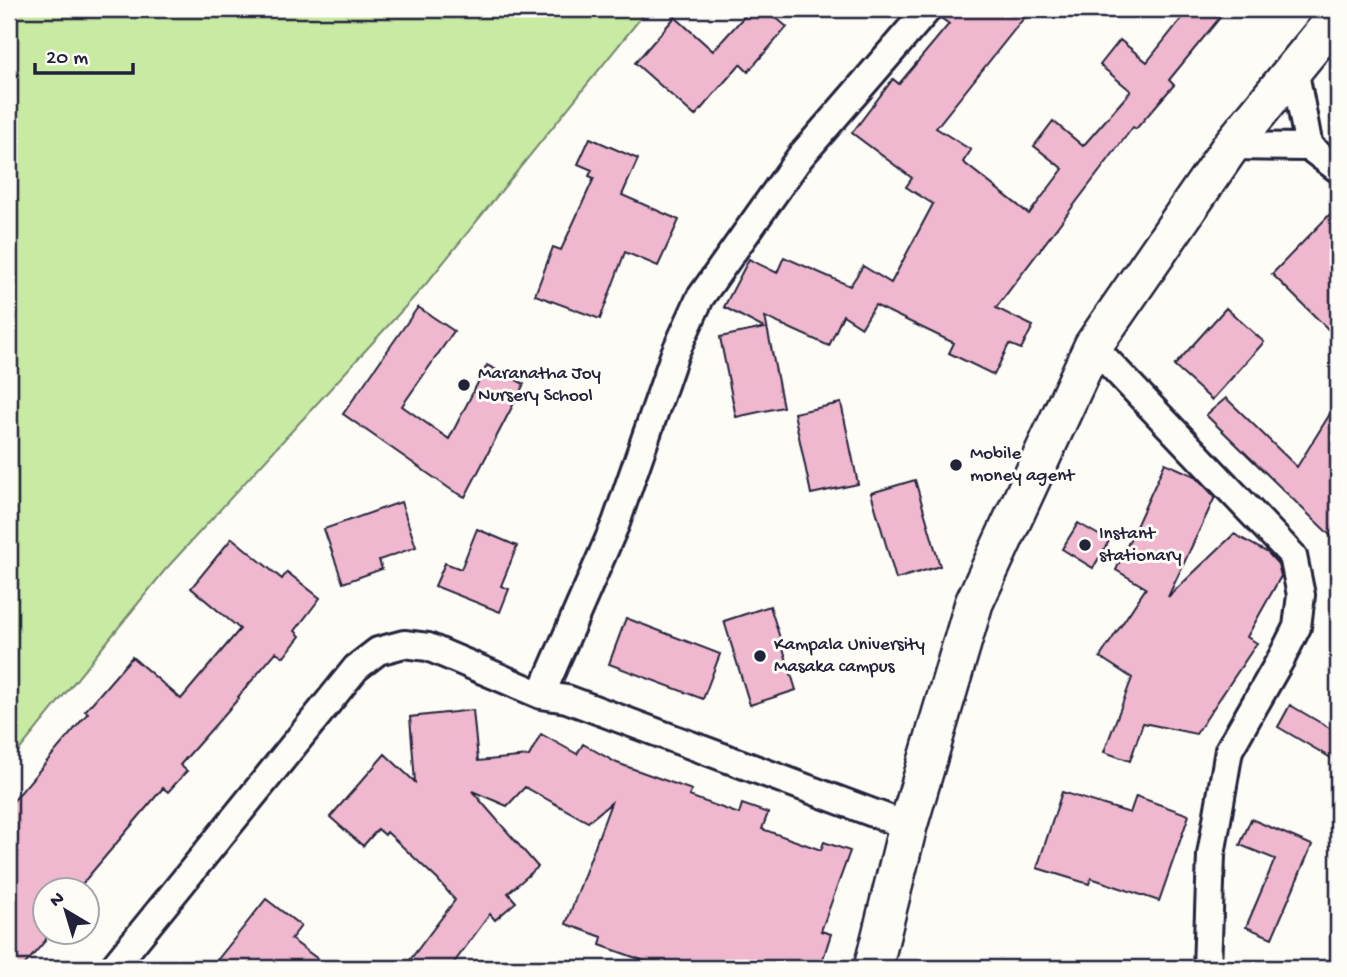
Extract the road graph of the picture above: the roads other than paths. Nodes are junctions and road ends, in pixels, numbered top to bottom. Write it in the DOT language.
graph roads {
  1 [pos="928,9"];
  2 [pos="1338,15"];
  3 [pos="1294,68"];
  4 [pos="1231,146"];
  5 [pos="1309,147"];
  6 [pos="1338,169"];
  7 [pos="1093,346"];
  8 [pos="541,695"];
  9 [pos="908,826"];
  10 [pos="113,968"];
  11 [pos="873,968"];
  12 [pos="1208,968"];
  1 -- 8 [label="street"];
  2 -- 3 [label="street"];
  3 -- 4 [label="street"];
  3 -- 5 [label="street"];
  4 -- 5 [label="street"];
  4 -- 7 [label="street"];
  5 -- 6 [label="street"];
  7 -- 9 [label="street"];
  7 -- 12 [label="street"];
  8 -- 9 [label="street"];
  8 -- 10 [label="street"];
  9 -- 11 [label="street"];
}
